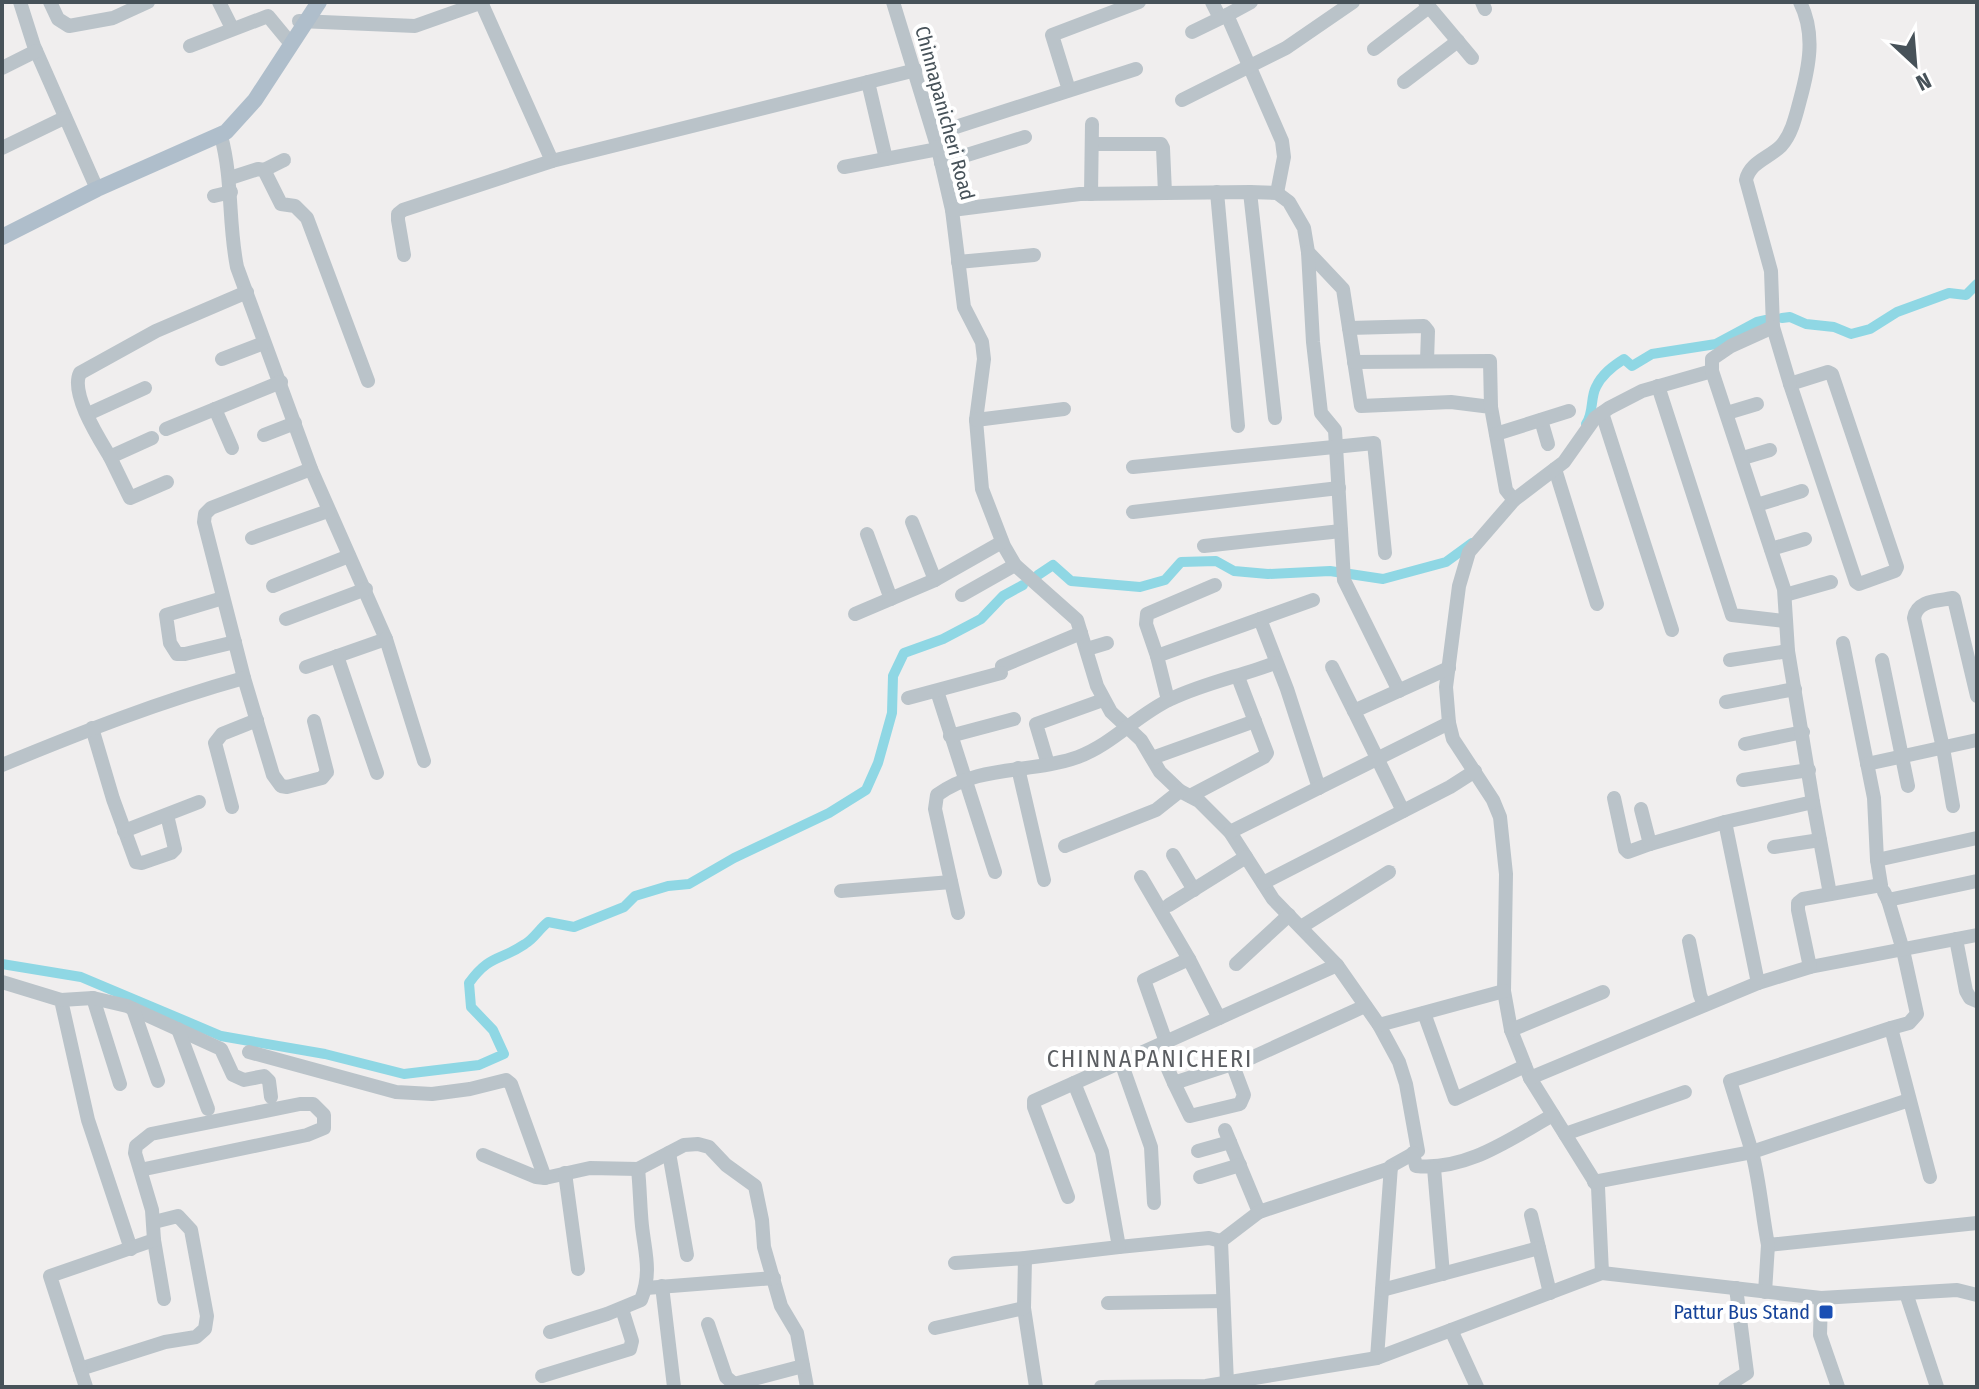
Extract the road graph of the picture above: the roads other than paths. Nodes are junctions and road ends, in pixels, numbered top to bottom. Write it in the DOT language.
graph roads {
  1 [pos="20,2"];
  2 [pos="50,2"];
  3 [pos="148,2"];
  4 [pos="219,2"];
  5 [pos="309,2"];
  6 [pos="319,2"];
  7 [pos="482,2"];
  8 [pos="893,2"];
  9 [pos="1139,2"];
  10 [pos="1212,2"];
  11 [pos="1251,2"];
  12 [pos="1353,2"];
  13 [pos="1800,2"];
  14 [pos="1427,4"];
  15 [pos="1224,17"];
  16 [pos="303,22"];
  17 [pos="232,28"];
  18 [pos="1192,32"];
  19 [pos="287,39"];
  20 [pos="1458,41"];
  21 [pos="190,46"];
  22 [pos="1374,49"];
  23 [pos="36,51"];
  24 [pos="1472,58"];
  25 [pos="1249,66"];
  26 [pos="2,68"];
  27 [pos="1136,69"];
  28 [pos="916,70"];
  29 [pos="868,82"];
  30 [pos="1404,82"];
  31 [pos="1069,90"];
  32 [pos="1182,100"];
  33 [pos="64,118"];
  34 [pos="1092,124"];
  35 [pos="221,136"];
  36 [pos="1025,137"];
  37 [pos="1092,144"];
  38 [pos="2,148"];
  39 [pos="938,149"];
  40 [pos="886,159"];
  41 [pos="284,160"];
  42 [pos="552,161"];
  43 [pos="844,167"];
  44 [pos="264,170"];
  45 [pos="95,184"];
  46 [pos="230,185"];
  47 [pos="1217,192"];
  48 [pos="1250,192"];
  49 [pos="1165,193"];
  50 [pos="1277,193"];
  51 [pos="1091,194"];
  52 [pos="214,196"];
  53 [pos="952,210"];
  54 [pos="2,225"];
  55 [pos="2,237"];
  56 [pos="1308,252"];
  57 [pos="404,255"];
  58 [pos="1034,255"];
  59 [pos="958,262"];
  60 [pos="247,292"];
  61 [pos="1773,327"];
  62 [pos="1349,328"];
  63 [pos="264,343"];
  64 [pos="222,359"];
  65 [pos="1427,361"];
  66 [pos="1354,362"];
  67 [pos="1712,371"];
  68 [pos="368,381"];
  69 [pos="281,382"];
  70 [pos="1790,384"];
  71 [pos="1658,386"];
  72 [pos="145,388"];
  73 [pos="1757,404"];
  74 [pos="1491,407"];
  75 [pos="215,409"];
  76 [pos="1064,409"];
  77 [pos="1569,411"];
  78 [pos="1602,413"];
  79 [pos="1727,413"];
  80 [pos="88,414"];
  81 [pos="1275,418"];
  82 [pos="976,420"];
  83 [pos="1541,420"];
  84 [pos="295,423"];
  85 [pos="1238,426"];
  86 [pos="166,429"];
  87 [pos="1496,434"];
  88 [pos="264,435"];
  89 [pos="152,438"];
  90 [pos="1548,444"];
  91 [pos="1337,446"];
  92 [pos="232,448"];
  93 [pos="1770,450"];
  94 [pos="110,457"];
  95 [pos="1743,458"];
  96 [pos="1133,467"];
  97 [pos="311,469"];
  98 [pos="1555,469"];
  99 [pos="167,482"];
  100 [pos="1339,488"];
  101 [pos="1802,491"];
  102 [pos="1514,500"];
  103 [pos="1757,505"];
  104 [pos="328,511"];
  105 [pos="1133,512"];
  106 [pos="912,522"];
  107 [pos="1341,531"];
  108 [pos="867,534"];
  109 [pos="252,538"];
  110 [pos="1805,539"];
  111 [pos="1002,542"];
  112 [pos="1204,546"];
  113 [pos="1771,549"];
  114 [pos="1385,553"];
  115 [pos="349,556"];
  116 [pos="1015,565"];
  117 [pos="935,580"];
  118 [pos="1831,582"];
  119 [pos="1215,585"];
  120 [pos="273,586"];
  121 [pos="366,589"];
  122 [pos="962,595"];
  123 [pos="1785,595"];
  124 [pos="223,598"];
  125 [pos="891,599"];
  126 [pos="1313,600"];
  127 [pos="1597,604"];
  128 [pos="855,614"];
  129 [pos="286,619"];
  130 [pos="1260,619"];
  131 [pos="1785,621"];
  132 [pos="1672,630"];
  133 [pos="1081,633"];
  134 [pos="386,639"];
  135 [pos="235,642"];
  136 [pos="1107,643"];
  137 [pos="1843,643"];
  138 [pos="1087,649"];
  139 [pos="1788,651"];
  140 [pos="337,656"];
  141 [pos="1157,656"];
  142 [pos="1730,660"];
  143 [pos="1882,660"];
  144 [pos="1275,663"];
  145 [pos="306,667"];
  146 [pos="1332,667"];
  147 [pos="1449,668"];
  148 [pos="1238,677"];
  149 [pos="244,678"];
  150 [pos="1795,689"];
  151 [pos="937,691"];
  152 [pos="1399,691"];
  153 [pos="1977,696"];
  154 [pos="908,698"];
  155 [pos="1103,700"];
  156 [pos="1168,700"];
  157 [pos="1726,702"];
  158 [pos="1354,711"];
  159 [pos="1014,719"];
  160 [pos="257,720"];
  161 [pos="314,721"];
  162 [pos="1255,721"];
  163 [pos="1449,723"];
  164 [pos="92,728"];
  165 [pos="1128,728"];
  166 [pos="1803,732"];
  167 [pos="950,736"];
  168 [pos="1977,740"];
  169 [pos="1745,744"];
  170 [pos="1943,748"];
  171 [pos="1902,756"];
  172 [pos="1152,758"];
  173 [pos="1378,758"];
  174 [pos="424,761"];
  175 [pos="1048,764"];
  176 [pos="1867,764"];
  177 [pos="2,765"];
  178 [pos="1018,768"];
  179 [pos="1809,770"];
  180 [pos="1475,771"];
  181 [pos="377,773"];
  182 [pos="966,780"];
  183 [pos="1743,780"];
  184 [pos="1908,786"];
  185 [pos="1319,788"];
  186 [pos="1185,794"];
  187 [pos="1614,798"];
  188 [pos="199,802"];
  189 [pos="1813,802"];
  190 [pos="1953,806"];
  191 [pos="232,807"];
  192 [pos="1641,809"];
  193 [pos="1403,811"];
  194 [pos="167,815"];
  195 [pos="1725,822"];
  196 [pos="124,831"];
  197 [pos="1230,832"];
  198 [pos="1977,838"];
  199 [pos="1820,840"];
  200 [pos="1650,844"];
  201 [pos="1065,846"];
  202 [pos="1774,847"];
  203 [pos="1173,855"];
  204 [pos="1246,857"];
  205 [pos="1877,860"];
  206 [pos="995,872"];
  207 [pos="1389,872"];
  208 [pos="1141,877"];
  209 [pos="1044,880"];
  210 [pos="1977,881"];
  211 [pos="951,882"];
  212 [pos="1263,883"];
  213 [pos="1881,885"];
  214 [pos="1194,890"];
  215 [pos="841,891"];
  216 [pos="1830,894"];
  217 [pos="1888,900"];
  218 [pos="1169,905"];
  219 [pos="958,913"];
  220 [pos="1289,915"];
  221 [pos="1301,927"];
  222 [pos="1977,935"];
  223 [pos="1956,939"];
  224 [pos="1689,941"];
  225 [pos="1903,950"];
  226 [pos="1189,959"];
  227 [pos="1236,964"];
  228 [pos="1337,965"];
  229 [pos="1810,967"];
  230 [pos="2,982"];
  231 [pos="1758,983"];
  232 [pos="1504,991"];
  233 [pos="1603,992"];
  234 [pos="93,998"];
  235 [pos="61,1000"];
  236 [pos="1977,1001"];
  237 [pos="1704,1005"];
  238 [pos="1365,1006"];
  239 [pos="133,1009"];
  240 [pos="1424,1013"];
  241 [pos="1219,1018"];
  242 [pos="1379,1025"];
  243 [pos="1891,1028"];
  244 [pos="178,1029"];
  245 [pos="1511,1030"];
  246 [pos="1162,1044"];
  247 [pos="249,1052"];
  248 [pos="1121,1062"];
  249 [pos="1232,1063"];
  250 [pos="1528,1072"];
  251 [pos="158,1081"];
  252 [pos="1074,1083"];
  253 [pos="1174,1083"];
  254 [pos="120,1084"];
  255 [pos="1685,1092"];
  256 [pos="271,1097"];
  257 [pos="1909,1100"];
  258 [pos="208,1109"];
  259 [pos="1553,1115"];
  260 [pos="1565,1134"];
  261 [pos="1198,1151"];
  262 [pos="1752,1152"];
  263 [pos="669,1153"];
  264 [pos="1413,1153"];
  265 [pos="483,1155"];
  266 [pos="1240,1165"];
  267 [pos="1391,1168"];
  268 [pos="1434,1168"];
  269 [pos="638,1169"];
  270 [pos="140,1170"];
  271 [pos="565,1173"];
  272 [pos="1200,1177"];
  273 [pos="1930,1177"];
  274 [pos="545,1178"];
  275 [pos="1594,1182"];
  276 [pos="1068,1197"];
  277 [pos="1154,1203"];
  278 [pos="1259,1212"];
  279 [pos="1531,1215"];
  280 [pos="154,1222"];
  281 [pos="1977,1223"];
  282 [pos="154,1240"];
  283 [pos="1221,1241"];
  284 [pos="1768,1245"];
  285 [pos="1119,1247"];
  286 [pos="1539,1248"];
  287 [pos="131,1249"];
  288 [pos="687,1255"];
  289 [pos="1025,1258"];
  290 [pos="955,1263"];
  291 [pos="578,1269"];
  292 [pos="1602,1273"];
  293 [pos="1443,1274"];
  294 [pos="774,1278"];
  295 [pos="662,1286"];
  296 [pos="646,1288"];
  297 [pos="1736,1288"];
  298 [pos="1382,1290"];
  299 [pos="1765,1292"];
  300 [pos="1550,1293"];
  301 [pos="1906,1293"];
  302 [pos="1977,1295"];
  303 [pos="1821,1298"];
  304 [pos="164,1299"];
  305 [pos="1223,1301"];
  306 [pos="1108,1303"];
  307 [pos="1024,1308"];
  308 [pos="622,1309"];
  309 [pos="708,1324"];
  310 [pos="935,1328"];
  311 [pos="1451,1330"];
  312 [pos="550,1332"];
  313 [pos="1377,1358"];
  314 [pos="803,1366"];
  315 [pos="80,1369"];
  316 [pos="542,1376"];
  317 [pos="1218,1385"];
  318 [pos="86,1387"];
  319 [pos="674,1387"];
  320 [pos="807,1387"];
  321 [pos="1036,1387"];
  322 [pos="1101,1387"];
  323 [pos="1477,1387"];
  324 [pos="1725,1387"];
  325 [pos="1838,1387"];
  326 [pos="1937,1387"];
  1 -- 23 [label="street"];
  2 -- 3 [label="street"];
  4 -- 17 [label="street"];
  5 -- 16 [label="main road"];
  6 -- 16 [label="main road"];
  7 -- 16 [label="street"];
  7 -- 42 [label="street"];
  8 -- 28 [label="street, Chinnapanicheri Road"];
  9 -- 31 [label="street"];
  10 -- 15 [label="street"];
  11 -- 15 [label="street"];
  12 -- 25 [label="street"];
  13 -- 61 [label="street"];
  14 -- 20 [label="street"];
  14 -- 22 [label="street"];
  15 -- 18 [label="street"];
  15 -- 25 [label="street"];
  16 -- 19 [label="main road"];
  16 -- 35 [label="main road"];
  17 -- 19 [label="street"];
  17 -- 21 [label="street"];
  19 -- 45 [label="main road"];
  20 -- 24 [label="street"];
  20 -- 30 [label="street"];
  23 -- 26 [label="street"];
  23 -- 33 [label="street"];
  25 -- 32 [label="street"];
  25 -- 50 [label="street"];
  27 -- 31 [label="street"];
  28 -- 29 [label="street"];
  28 -- 39 [label="street, Chinnapanicheri Road"];
  29 -- 40 [label="street"];
  29 -- 42 [label="street"];
  31 -- 39 [label="street"];
  33 -- 38 [label="street"];
  33 -- 45 [label="street"];
  34 -- 37 [label="street"];
  35 -- 45 [label="main road"];
  35 -- 46 [label="street"];
  36 -- 39 [label="street"];
  37 -- 49 [label="street"];
  37 -- 51 [label="street"];
  39 -- 40 [label="street"];
  39 -- 53 [label="street, Chinnapanicheri Road"];
  40 -- 43 [label="street"];
  41 -- 44 [label="street"];
  42 -- 57 [label="street"];
  44 -- 46 [label="street"];
  44 -- 68 [label="street"];
  45 -- 54 [label="main road"];
  45 -- 55 [label="main road"];
  46 -- 52 [label="street"];
  46 -- 60 [label="street"];
  47 -- 48 [label="street"];
  47 -- 49 [label="street"];
  47 -- 85 [label="street"];
  48 -- 50 [label="street"];
  48 -- 81 [label="street"];
  49 -- 51 [label="street"];
  50 -- 56 [label="street"];
  51 -- 53 [label="street"];
  53 -- 59 [label="street, Chinnapanicheri Road"];
  56 -- 62 [label="street"];
  56 -- 91 [label="street"];
  58 -- 59 [label="street"];
  59 -- 82 [label="street, Chinnapanicheri Road"];
  60 -- 63 [label="street"];
  60 -- 80 [label="street"];
  61 -- 67 [label="street"];
  61 -- 70 [label="street"];
  62 -- 65 [label="street"];
  62 -- 66 [label="street"];
  63 -- 64 [label="street"];
  63 -- 69 [label="street"];
  65 -- 66 [label="street"];
  65 -- 74 [label="street"];
  66 -- 74 [label="street"];
  67 -- 71 [label="street"];
  67 -- 79 [label="street"];
  69 -- 75 [label="street"];
  69 -- 84 [label="street"];
  70 -- 70 [label="street"];
  71 -- 78 [label="street"];
  71 -- 131 [label="street"];
  72 -- 80 [label="street"];
  73 -- 79 [label="street"];
  74 -- 87 [label="street"];
  75 -- 86 [label="street"];
  75 -- 92 [label="street"];
  76 -- 82 [label="street"];
  77 -- 83 [label="street"];
  78 -- 98 [label="street"];
  78 -- 132 [label="street"];
  79 -- 95 [label="street"];
  80 -- 94 [label="street"];
  82 -- 111 [label="street, Chinnapanicheri Road"];
  83 -- 87 [label="street"];
  83 -- 90 [label="street"];
  84 -- 88 [label="street"];
  84 -- 97 [label="street"];
  87 -- 102 [label="street"];
  89 -- 94 [label="street"];
  91 -- 96 [label="street"];
  91 -- 100 [label="street"];
  91 -- 114 [label="street"];
  93 -- 95 [label="street"];
  94 -- 99 [label="street"];
  95 -- 103 [label="street"];
  97 -- 104 [label="street"];
  97 -- 124 [label="street"];
  98 -- 102 [label="street"];
  98 -- 127 [label="street"];
  100 -- 105 [label="street"];
  100 -- 107 [label="street"];
  101 -- 103 [label="street"];
  102 -- 147 [label="street"];
  103 -- 113 [label="street"];
  104 -- 109 [label="street"];
  104 -- 115 [label="street"];
  106 -- 117 [label="street"];
  107 -- 112 [label="street"];
  107 -- 152 [label="street"];
  108 -- 125 [label="street"];
  110 -- 113 [label="street"];
  111 -- 116 [label="street, Chinnapanicheri Road"];
  111 -- 117 [label="street"];
  113 -- 123 [label="street"];
  115 -- 120 [label="street"];
  115 -- 121 [label="street"];
  116 -- 122 [label="street"];
  116 -- 133 [label="street, Chinnapanicheri Road"];
  117 -- 125 [label="street"];
  118 -- 123 [label="street"];
  119 -- 141 [label="street"];
  121 -- 129 [label="street"];
  121 -- 134 [label="street"];
  123 -- 131 [label="street"];
  124 -- 135 [label="street"];
  124 -- 135 [label="street"];
  125 -- 128 [label="street"];
  126 -- 130 [label="street"];
  130 -- 141 [label="street"];
  130 -- 144 [label="street"];
  131 -- 139 [label="street"];
  133 -- 138 [label="street, Chinnapanicheri Road"];
  133 -- 151 [label="street"];
  134 -- 140 [label="street"];
  134 -- 174 [label="street"];
  135 -- 149 [label="street"];
  136 -- 138 [label="street"];
  137 -- 176 [label="street"];
  138 -- 155 [label="street, Chinnapanicheri Road"];
  139 -- 142 [label="street"];
  139 -- 150 [label="street"];
  140 -- 145 [label="street"];
  140 -- 181 [label="street"];
  141 -- 156 [label="street"];
  143 -- 171 [label="street"];
  144 -- 148 [label="street"];
  144 -- 185 [label="street"];
  146 -- 158 [label="street"];
  147 -- 152 [label="street"];
  147 -- 163 [label="street"];
  148 -- 156 [label="street"];
  148 -- 162 [label="street"];
  149 -- 160 [label="street"];
  149 -- 164 [label="street"];
  150 -- 157 [label="street"];
  150 -- 166 [label="street"];
  151 -- 154 [label="street"];
  151 -- 167 [label="street"];
  152 -- 158 [label="street"];
  153 -- 170 [label="street"];
  155 -- 165 [label="street, Chinnapanicheri Road"];
  155 -- 175 [label="street"];
  156 -- 165 [label="street"];
  158 -- 173 [label="street"];
  159 -- 167 [label="street"];
  160 -- 161 [label="street"];
  160 -- 191 [label="street"];
  162 -- 172 [label="street"];
  162 -- 186 [label="street"];
  163 -- 173 [label="street"];
  163 -- 180 [label="street"];
  164 -- 177 [label="street"];
  164 -- 196 [label="street"];
  165 -- 172 [label="street, Chinnapanicheri Road"];
  165 -- 175 [label="street"];
  166 -- 169 [label="street"];
  166 -- 179 [label="street"];
  167 -- 182 [label="street"];
  168 -- 170 [label="street"];
  170 -- 171 [label="street"];
  170 -- 190 [label="street"];
  171 -- 176 [label="street"];
  171 -- 184 [label="street"];
  172 -- 186 [label="street, Chinnapanicheri Road"];
  173 -- 185 [label="street"];
  173 -- 193 [label="street"];
  175 -- 178 [label="street"];
  176 -- 205 [label="street"];
  178 -- 182 [label="street"];
  178 -- 209 [label="street"];
  179 -- 183 [label="street"];
  179 -- 189 [label="street"];
  180 -- 193 [label="street"];
  180 -- 232 [label="street"];
  182 -- 206 [label="street"];
  182 -- 211 [label="street"];
  185 -- 197 [label="street"];
  186 -- 197 [label="street, Chinnapanicheri Road"];
  186 -- 201 [label="street"];
  187 -- 200 [label="street"];
  188 -- 194 [label="street"];
  189 -- 195 [label="street"];
  189 -- 199 [label="street"];
  192 -- 200 [label="street"];
  193 -- 212 [label="street"];
  194 -- 196 [label="street"];
  194 -- 196 [label="street"];
  195 -- 200 [label="street"];
  195 -- 231 [label="street"];
  197 -- 204 [label="street, Chinnapanicheri Road"];
  198 -- 205 [label="street"];
  199 -- 202 [label="street"];
  199 -- 216 [label="street"];
  203 -- 214 [label="street"];
  204 -- 212 [label="street, Chinnapanicheri Road"];
  204 -- 214 [label="street"];
  205 -- 213 [label="street"];
  207 -- 221 [label="street"];
  208 -- 226 [label="street"];
  210 -- 217 [label="street"];
  211 -- 215 [label="street"];
  211 -- 219 [label="street"];
  212 -- 220 [label="street, Chinnapanicheri Road"];
  213 -- 216 [label="street"];
  213 -- 217 [label="street"];
  214 -- 218 [label="street"];
  216 -- 229 [label="street"];
  217 -- 225 [label="street"];
  220 -- 221 [label="street, Chinnapanicheri Road"];
  220 -- 227 [label="street"];
  221 -- 228 [label="street, Chinnapanicheri Road"];
  222 -- 223 [label="street"];
  223 -- 225 [label="street"];
  223 -- 236 [label="street"];
  224 -- 237 [label="street"];
  225 -- 229 [label="street"];
  225 -- 243 [label="street"];
  226 -- 241 [label="street"];
  226 -- 246 [label="street"];
  228 -- 238 [label="street, Chinnapanicheri Road"];
  228 -- 241 [label="street"];
  229 -- 231 [label="street"];
  230 -- 235 [label="street"];
  231 -- 237 [label="street"];
  232 -- 240 [label="street"];
  232 -- 245 [label="street"];
  233 -- 245 [label="street"];
  234 -- 235 [label="street"];
  234 -- 239 [label="street"];
  234 -- 254 [label="street"];
  235 -- 287 [label="street"];
  237 -- 250 [label="street"];
  238 -- 242 [label="street, Chinnapanicheri Road"];
  238 -- 249 [label="street"];
  239 -- 244 [label="street"];
  239 -- 251 [label="street"];
  240 -- 242 [label="street"];
  240 -- 250 [label="street"];
  241 -- 246 [label="street"];
  242 -- 264 [label="street, Chinnapanicheri Road"];
  243 -- 257 [label="street"];
  243 -- 262 [label="street"];
  244 -- 256 [label="street"];
  244 -- 258 [label="street"];
  245 -- 250 [label="street"];
  246 -- 248 [label="street"];
  246 -- 253 [label="street"];
  247 -- 274 [label="street"];
  248 -- 252 [label="street"];
  248 -- 277 [label="street"];
  249 -- 253 [label="street"];
  249 -- 253 [label="street"];
  250 -- 259 [label="street"];
  252 -- 276 [label="street"];
  252 -- 285 [label="street"];
  255 -- 260 [label="street"];
  257 -- 262 [label="street"];
  257 -- 273 [label="street"];
  259 -- 260 [label="street"];
  259 -- 268 [label="street"];
  260 -- 275 [label="street"];
  261 -- 266 [label="street"];
  262 -- 275 [label="street"];
  262 -- 284 [label="street"];
  263 -- 269 [label="street"];
  263 -- 288 [label="street"];
  263 -- 294 [label="street"];
  264 -- 267 [label="street"];
  264 -- 268 [label="street"];
  265 -- 274 [label="street"];
  266 -- 272 [label="street"];
  266 -- 278 [label="street"];
  267 -- 278 [label="street"];
  267 -- 298 [label="street"];
  268 -- 293 [label="street"];
  269 -- 271 [label="street"];
  269 -- 296 [label="street"];
  270 -- 270 [label="street"];
  270 -- 280 [label="street"];
  271 -- 274 [label="street"];
  271 -- 291 [label="street"];
  275 -- 292 [label="street"];
  278 -- 283 [label="street"];
  279 -- 286 [label="street"];
  280 -- 282 [label="street"];
  280 -- 315 [label="street"];
  281 -- 284 [label="street"];
  282 -- 287 [label="street"];
  282 -- 304 [label="street"];
  283 -- 285 [label="street"];
  283 -- 305 [label="street"];
  284 -- 299 [label="street"];
  285 -- 289 [label="street"];
  286 -- 293 [label="street"];
  286 -- 300 [label="street"];
  287 -- 315 [label="street"];
  289 -- 290 [label="street"];
  289 -- 307 [label="street"];
  292 -- 297 [label="street"];
  292 -- 300 [label="street"];
  293 -- 298 [label="street"];
  294 -- 295 [label="street"];
  294 -- 314 [label="street"];
  295 -- 296 [label="street"];
  295 -- 319 [label="street"];
  296 -- 308 [label="street"];
  297 -- 299 [label="street"];
  297 -- 324 [label="street"];
  298 -- 313 [label="street"];
  299 -- 303 [label="street"];
  300 -- 311 [label="street"];
  301 -- 302 [label="street"];
  301 -- 303 [label="street"];
  301 -- 326 [label="street"];
  303 -- 325 [label="street"];
  305 -- 306 [label="street"];
  305 -- 317 [label="street"];
  307 -- 310 [label="street"];
  307 -- 321 [label="street"];
  308 -- 312 [label="street"];
  308 -- 316 [label="street"];
  309 -- 314 [label="street"];
  311 -- 313 [label="street"];
  311 -- 323 [label="street"];
  313 -- 317 [label="street"];
  314 -- 320 [label="street"];
  315 -- 318 [label="street"];
  317 -- 322 [label="street"];
}
